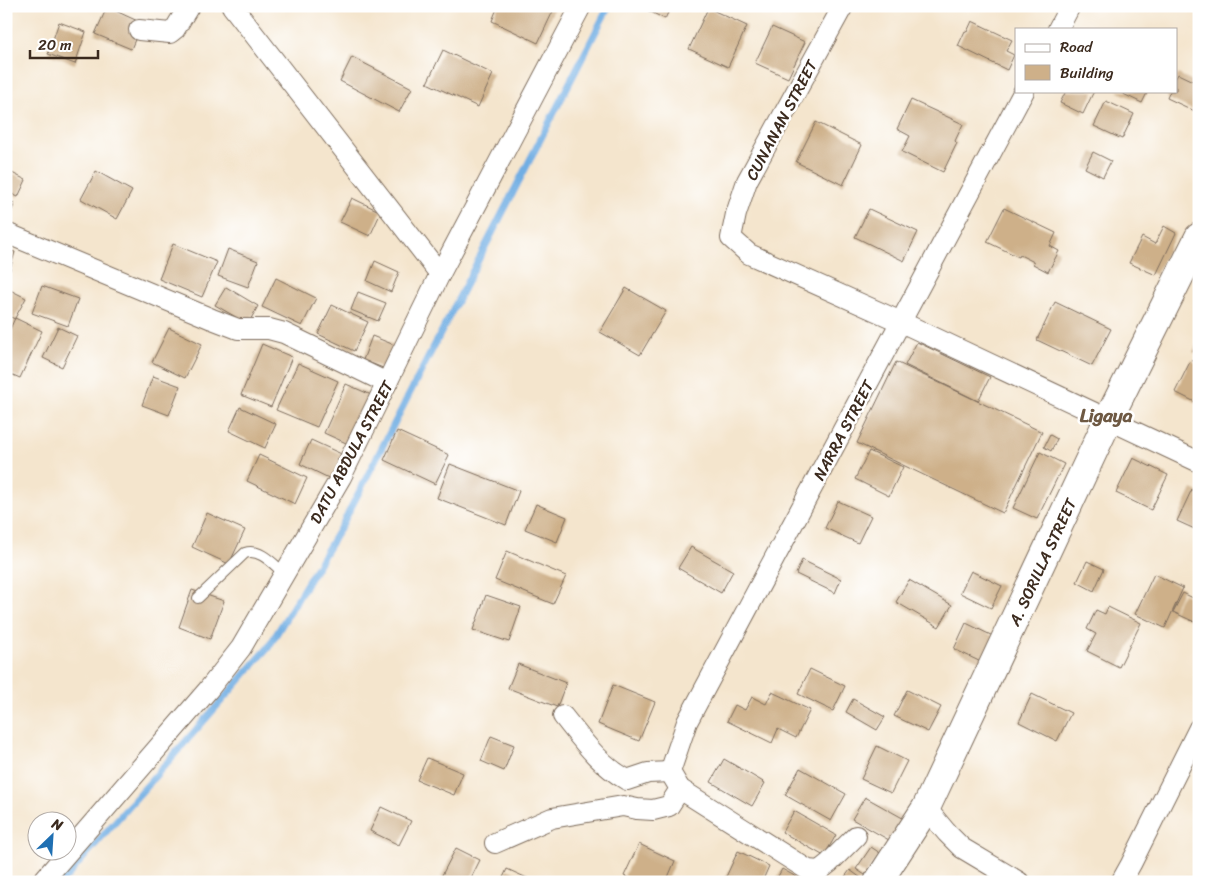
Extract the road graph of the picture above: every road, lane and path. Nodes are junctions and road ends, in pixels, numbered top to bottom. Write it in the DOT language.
graph roads {
  1 [pos="189,6"];
  2 [pos="232,6"];
  3 [pos="581,6"];
  4 [pos="843,6"];
  5 [pos="1070,6"];
  6 [pos="1059,28"];
  7 [pos="139,30"];
  8 [pos="1023,92"];
  9 [pos="6,233"];
  10 [pos="1199,238"];
  11 [pos="440,274"];
  12 [pos="901,322"];
  13 [pos="387,383"];
  14 [pos="1108,420"];
  15 [pos="1199,462"];
  16 [pos="284,573"];
  17 [pos="198,598"];
  18 [pos="563,716"];
  19 [pos="1199,728"];
  20 [pos="670,772"];
  21 [pos="627,780"];
  22 [pos="680,790"];
  23 [pos="623,806"];
  24 [pos="926,808"];
  25 [pos="856,836"];
  26 [pos="495,843"];
  27 [pos="884,879"];
  28 [pos="42,882"];
  29 [pos="1020,882"];
  30 [pos="1121,882"];
  1 -- 7 [label="street"];
  2 -- 11 [label="street"];
  3 -- 11 [label="street, DATU ABDULA STREET"];
  4 -- 12 [label="street, CUNANAN STREET"];
  5 -- 6 [label="street"];
  8 -- 12 [label="street, NARRA STREET"];
  9 -- 13 [label="street"];
  10 -- 14 [label="street, A. SORILLA STREET"];
  11 -- 13 [label="street, DATU ABDULA STREET"];
  12 -- 14 [label="street"];
  12 -- 20 [label="street, NARRA STREET"];
  13 -- 16 [label="street, DATU ABDULA STREET"];
  14 -- 15 [label="street"];
  14 -- 24 [label="street, A. SORILLA STREET"];
  16 -- 17 [label="lane"];
  16 -- 28 [label="street, DATU ABDULA STREET"];
  18 -- 21 [label="street"];
  19 -- 30 [label="street"];
  20 -- 21 [label="street"];
  20 -- 22 [label="street"];
  21 -- 23 [label="street"];
  22 -- 23 [label="street"];
  22 -- 25 [label="street"];
  23 -- 26 [label="street"];
  24 -- 27 [label="street, A. SORILLA STREET"];
  24 -- 29 [label="street"];
}
